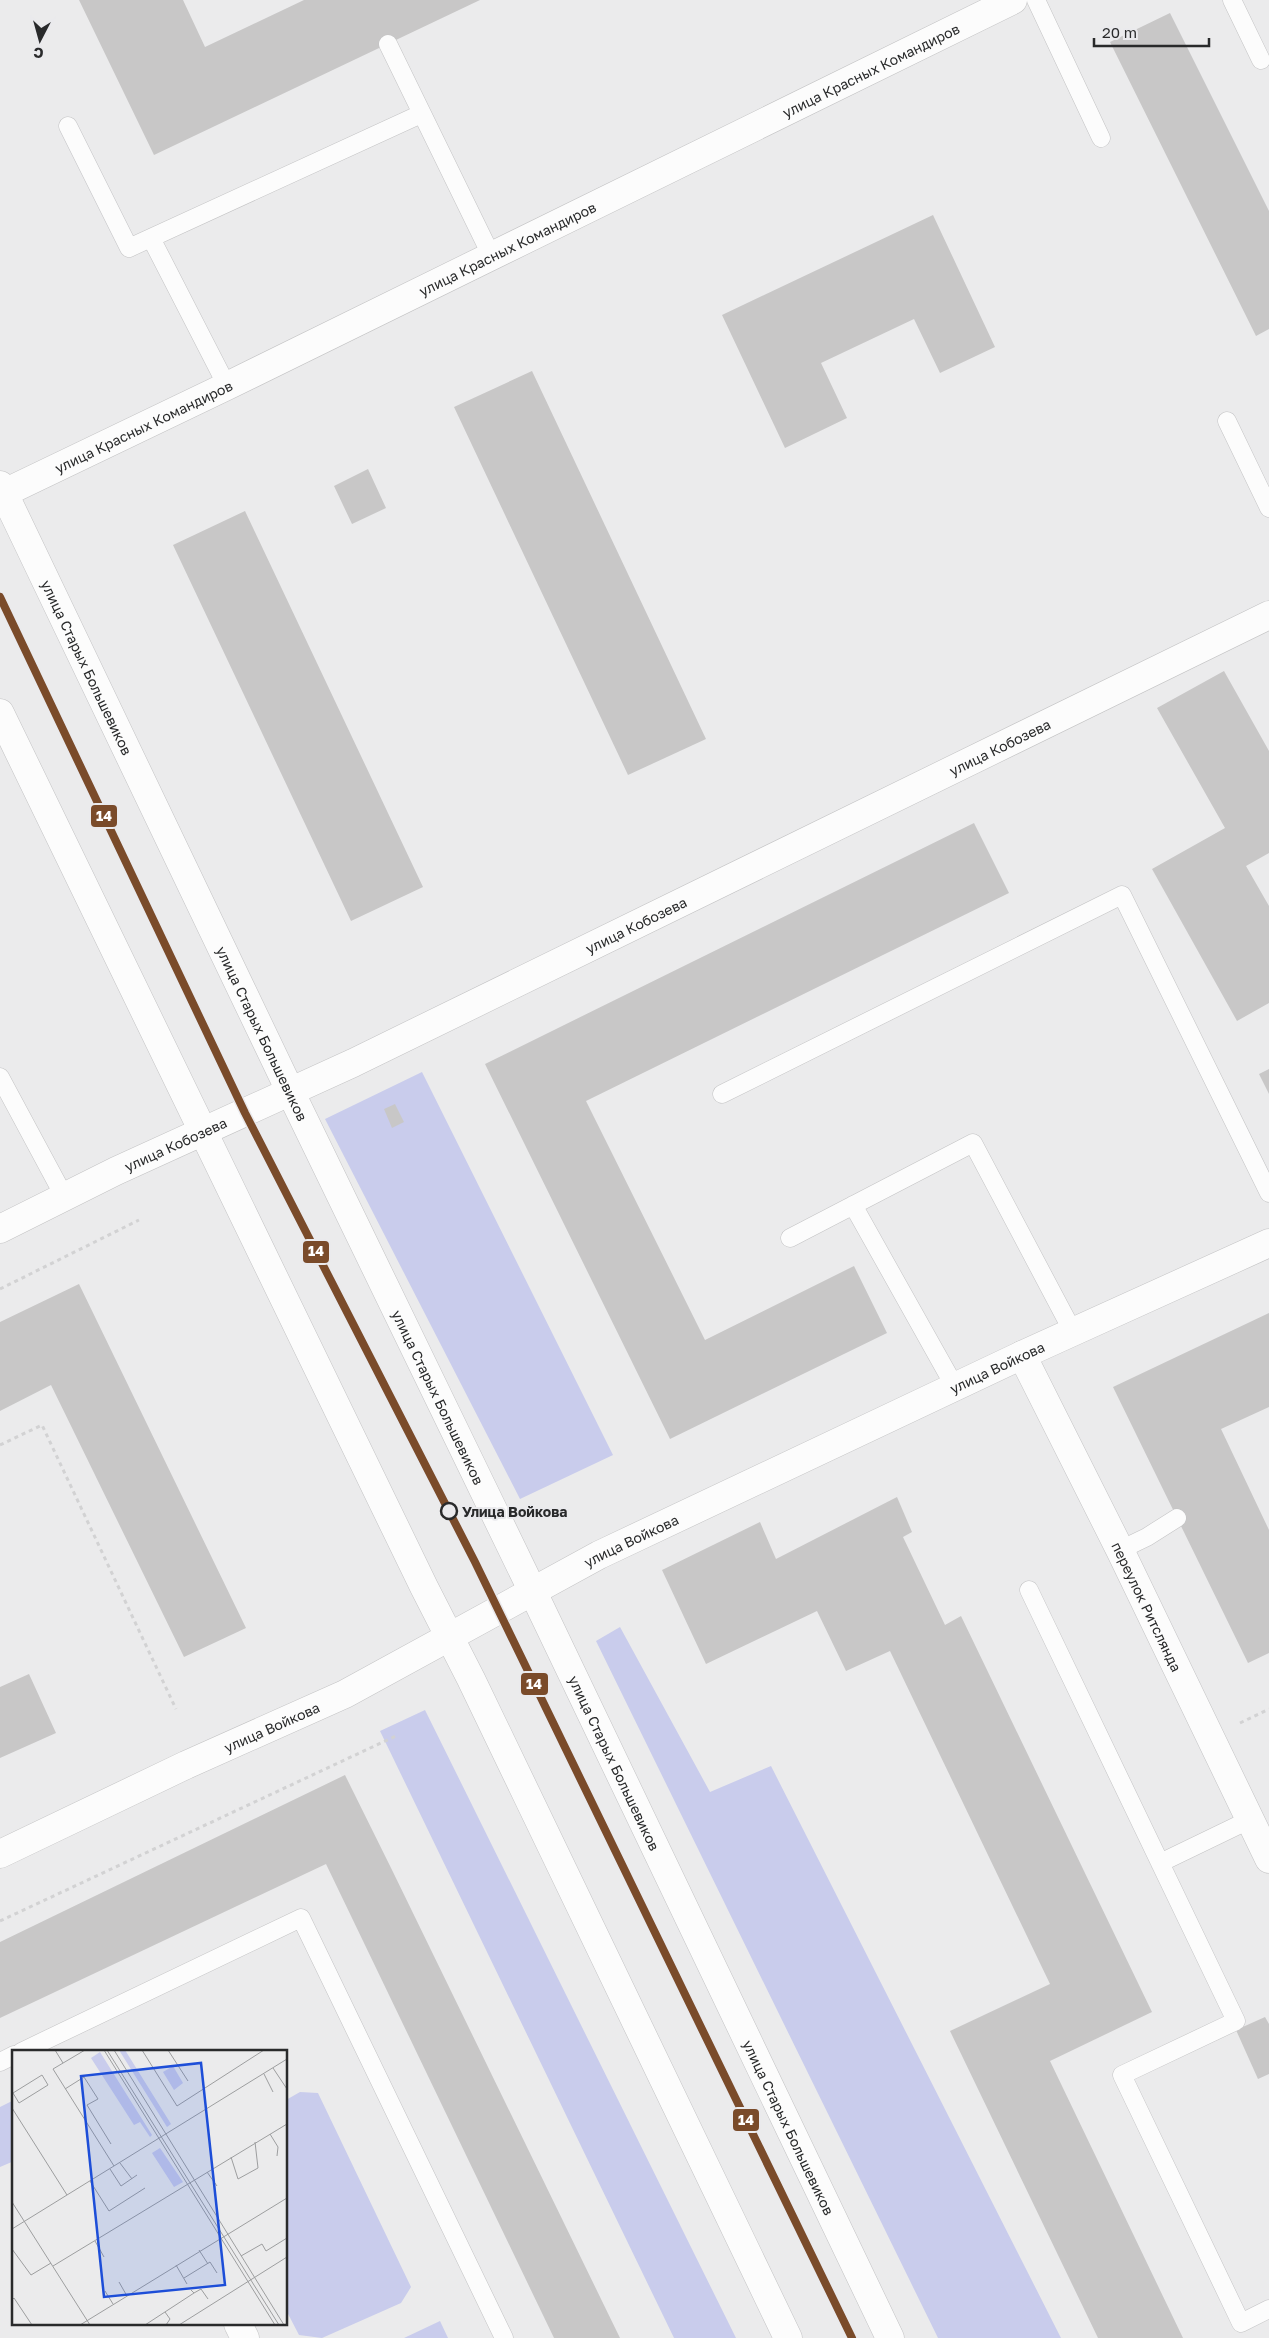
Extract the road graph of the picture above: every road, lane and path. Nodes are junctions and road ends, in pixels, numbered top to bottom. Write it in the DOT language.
graph roads {
  1 [pos="1013,0"];
  2 [pos="1036,0"];
  3 [pos="1232,0"];
  4 [pos="388,44"];
  5 [pos="1261,60"];
  6 [pos="421,114"];
  7 [pos="68,126"];
  8 [pos="1100,138"];
  9 [pos="151,238"];
  10 [pos="491,255"];
  11 [pos="227,386"];
  12 [pos="1226,421"];
  13 [pos="1,491"];
  14 [pos="1269,508"];
  15 [pos="1269,615"];
  16 [pos="0,713"];
  17 [pos="0,1077"];
  18 [pos="291,1093"];
  19 [pos="722,1094"];
  20 [pos="204,1132"];
  21 [pos="1269,1192"];
  22 [pos="65,1198"];
  23 [pos="853,1205"];
  24 [pos="139,1220"];
  25 [pos="0,1229"];
  26 [pos="790,1238"];
  27 [pos="1269,1243"];
  28 [pos="0,1289"];
  29 [pos="1073,1332"];
  30 [pos="1022,1355"];
  31 [pos="956,1387"];
  32 [pos="0,1445"];
  33 [pos="1177,1518"];
  34 [pos="1120,1550"];
  35 [pos="532,1590"];
  36 [pos="1029,1590"];
  37 [pos="448,1636"];
  38 [pos="176,1709"];
  39 [pos="1269,1709"];
  40 [pos="1238,1725"];
  41 [pos="398,1735"];
  42 [pos="1249,1820"];
  43 [pos="0,1854"];
  44 [pos="1269,1859"];
  45 [pos="1160,1863"];
  46 [pos="0,1921"];
  47 [pos="25,2050"];
  48 [pos="12,2056"];
  49 [pos="0,2062"];
  50 [pos="1269,2309"];
  51 [pos="239,2326"];
  52 [pos="244,2338"];
  53 [pos="504,2338"];
  54 [pos="788,2338"];
  55 [pos="890,2338"];
  1 -- 10 [label="street, улица Красных Командиров"];
  2 -- 8 [label="lane"];
  3 -- 5 [label="lane"];
  4 -- 6 [label="lane"];
  6 -- 9 [label="lane"];
  6 -- 10 [label="lane"];
  7 -- 9 [label="lane"];
  9 -- 11 [label="lane"];
  10 -- 11 [label="street, улица Красных Командиров"];
  11 -- 13 [label="street, улица Красных Командиров"];
  12 -- 14 [label="lane"];
  13 -- 18 [label="street, улица Старых Большевиков"];
  15 -- 18 [label="street, улица Кобозева"];
  16 -- 20 [label="street"];
  17 -- 22 [label="lane"];
  18 -- 20 [label="street, улица Кобозева"];
  18 -- 35 [label="street, улица Старых Большевиков"];
  19 -- 21 [label="lane"];
  20 -- 22 [label="street, улица Кобозева"];
  20 -- 37 [label="street"];
  22 -- 25 [label="street, улица Кобозева"];
  23 -- 26 [label="lane"];
  23 -- 29 [label="lane"];
  23 -- 31 [label="lane"];
  24 -- 28 [label="path"];
  27 -- 29 [label="street, улица Войкова"];
  29 -- 30 [label="street, улица Войкова"];
  30 -- 31 [label="street, улица Войкова"];
  30 -- 34 [label="street, переулок Ритслянда"];
  31 -- 35 [label="street, улица Войкова"];
  32 -- 38 [label="path"];
  33 -- 34 [label="lane"];
  34 -- 42 [label="street, переулок Ритслянда"];
  35 -- 37 [label="street, улица Войкова"];
  35 -- 55 [label="street, улица Старых Большевиков"];
  36 -- 45 [label="lane"];
  37 -- 43 [label="street, улица Войкова"];
  37 -- 54 [label="street"];
  39 -- 40 [label="path"];
  41 -- 46 [label="path"];
  42 -- 44 [label="street, переулок Ритслянда"];
  42 -- 45 [label="lane"];
  45 -- 50 [label="lane"];
  47 -- 53 [label="lane"];
  48 -- 49 [label="lane"];
  51 -- 52 [label="street"];
}
